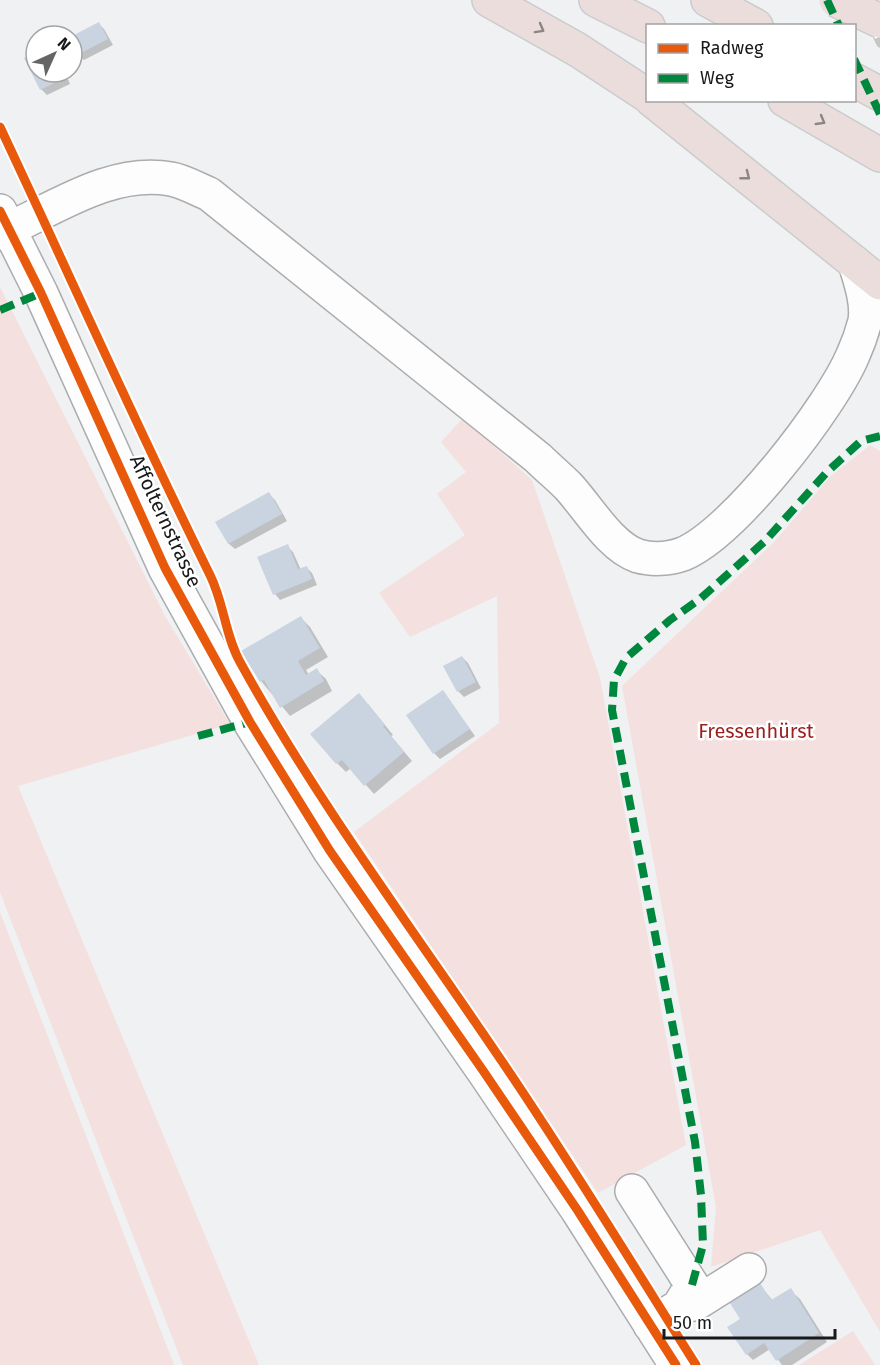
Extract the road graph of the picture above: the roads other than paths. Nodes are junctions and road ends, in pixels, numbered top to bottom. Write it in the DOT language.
graph roads {
  1 [pos="489,0"];
  2 [pos="596,0"];
  3 [pos="708,0"];
  4 [pos="836,0"];
  5 [pos="880,21"];
  6 [pos="752,24"];
  7 [pos="646,25"];
  8 [pos="856,81"];
  9 [pos="880,94"];
  10 [pos="646,95"];
  11 [pos="654,102"];
  12 [pos="788,102"];
  13 [pos="868,148"];
  14 [pos="3,224"];
  15 [pos="855,263"];
  16 [pos="880,284"];
  17 [pos="632,1191"];
  18 [pos="749,1270"];
  19 [pos="679,1306"];
  20 [pos="650,1325"];
  21 [pos="676,1365"];
  1 -- 10 [label="highway, one-way"];
  2 -- 7 [label="highway"];
  3 -- 6 [label="highway"];
  4 -- 5 [label="highway, bridge"];
  8 -- 9 [label="highway"];
  11 -- 15 [label="highway, one-way"];
  12 -- 13 [label="highway, one-way"];
  14 -- 15 [label="street"];
  14 -- 20 [label="street, Affolternstrasse"];
  15 -- 16 [label="highway"];
  17 -- 19 [label="street"];
  18 -- 19 [label="street"];
  19 -- 20 [label="street"];
  20 -- 21 [label="street, Affolternstrasse"];
}
